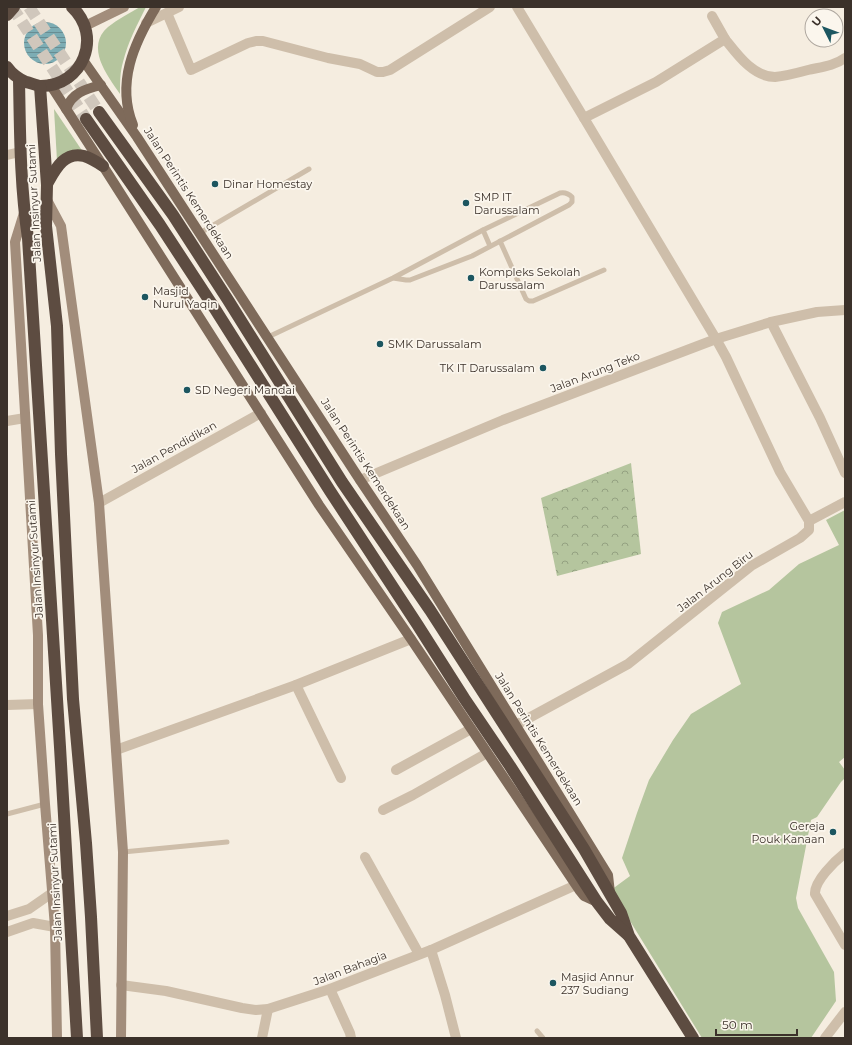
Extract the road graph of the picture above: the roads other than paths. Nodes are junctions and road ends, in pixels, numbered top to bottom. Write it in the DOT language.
graph roads {
  1 [pos="14,7"];
  2 [pos="72,7"];
  3 [pos="124,7"];
  4 [pos="156,7"];
  5 [pos="179,7"];
  6 [pos="490,7"];
  7 [pos="517,7"];
  8 [pos="167,14"];
  9 [pos="7,15"];
  10 [pos="712,16"];
  11 [pos="146,24"];
  12 [pos="85,26"];
  13 [pos="725,39"];
  14 [pos="845,58"];
  15 [pos="83,60"];
  16 [pos="7,67"];
  17 [pos="19,79"];
  18 [pos="45,85"];
  19 [pos="101,85"];
  20 [pos="66,109"];
  21 [pos="99,112"];
  22 [pos="584,118"];
  23 [pos="86,119"];
  24 [pos="140,142"];
  25 [pos="20,152"];
  26 [pos="7,155"];
  27 [pos="103,166"];
  28 [pos="309,169"];
  29 [pos="47,185"];
  30 [pos="46,198"];
  31 [pos="24,213"];
  32 [pos="483,230"];
  33 [pos="200,233"];
  34 [pos="500,241"];
  35 [pos="490,246"];
  36 [pos="604,270"];
  37 [pos="393,278"];
  38 [pos="845,310"];
  39 [pos="771,322"];
  40 [pos="268,337"];
  41 [pos="716,339"];
  42 [pos="261,413"];
  43 [pos="25,418"];
  44 [pos="7,421"];
  45 [pos="845,474"];
  46 [pos="360,480"];
  47 [pos="845,502"];
  48 [pos="99,503"];
  49 [pos="809,521"];
  50 [pos="411,639"];
  51 [pos="296,685"];
  52 [pos="38,704"];
  53 [pos="7,705"];
  54 [pos="516,725"];
  55 [pos="471,729"];
  56 [pos="116,750"];
  57 [pos="487,753"];
  58 [pos="396,770"];
  59 [pos="341,778"];
  60 [pos="45,804"];
  61 [pos="383,810"];
  62 [pos="7,814"];
  63 [pos="227,842"];
  64 [pos="123,852"];
  65 [pos="845,853"];
  66 [pos="365,857"];
  67 [pos="576,885"];
  68 [pos="52,893"];
  69 [pos="610,893"];
  70 [pos="597,902"];
  71 [pos="29,909"];
  72 [pos="7,916"];
  73 [pos="33,923"];
  74 [pos="55,927"];
  75 [pos="7,932"];
  76 [pos="629,936"];
  77 [pos="845,945"];
  78 [pos="431,950"];
  79 [pos="419,954"];
  80 [pos="122,985"];
  81 [pos="330,989"];
  82 [pos="268,1010"];
  83 [pos="845,1012"];
  84 [pos="538,1031"];
  85 [pos="57,1038"];
  86 [pos="77,1038"];
  87 [pos="97,1038"];
  88 [pos="121,1038"];
  89 [pos="262,1038"];
  90 [pos="351,1038"];
  91 [pos="456,1038"];
  92 [pos="543,1038"];
  93 [pos="693,1038"];
  94 [pos="825,1038"];
  1 -- 9 [label="highway"];
  2 -- 12 [label="highway"];
  3 -- 12 [label="street"];
  4 -- 11 [label="main road"];
  5 -- 8 [label="street"];
  6 -- 8 [label="street"];
  7 -- 22 [label="street"];
  8 -- 11 [label="street"];
  10 -- 13 [label="street"];
  11 -- 24 [label="main road"];
  12 -- 15 [label="highway"];
  13 -- 14 [label="street"];
  13 -- 22 [label="street"];
  15 -- 18 [label="highway"];
  15 -- 19 [label="main road, Jalan Perintis Kemerdekaan"];
  16 -- 17 [label="highway"];
  17 -- 18 [label="highway"];
  17 -- 25 [label="highway, Jalan Insinyur Sutami"];
  18 -- 20 [label="main road, Jalan Perintis Kemerdekaan"];
  18 -- 29 [label="highway, Jalan Insinyur Sutami"];
  19 -- 20 [label="main road"];
  19 -- 24 [label="main road, Jalan Perintis Kemerdekaan"];
  20 -- 27 [label="main road, Jalan Perintis Kemerdekaan"];
  21 -- 69 [label="highway, Jalan Perintis Kemerdekaan"];
  22 -- 41 [label="street"];
  23 -- 70 [label="highway, Jalan Perintis Kemerdekaan"];
  24 -- 33 [label="main road, Jalan Perintis Kemerdekaan"];
  25 -- 26 [label="street"];
  25 -- 31 [label="highway, Jalan Insinyur Sutami"];
  27 -- 29 [label="highway"];
  27 -- 42 [label="main road, Jalan Perintis Kemerdekaan"];
  28 -- 33 [label="lane"];
  29 -- 30 [label="highway, Jalan Insinyur Sutami"];
  30 -- 48 [label="street"];
  30 -- 87 [label="highway, Jalan Insinyur Sutami"];
  31 -- 43 [label="street"];
  31 -- 86 [label="highway, Jalan Insinyur Sutami"];
  32 -- 34 [label="lane"];
  32 -- 35 [label="lane"];
  32 -- 37 [label="lane"];
  33 -- 40 [label="main road, Jalan Perintis Kemerdekaan"];
  34 -- 35 [label="lane"];
  34 -- 36 [label="lane"];
  35 -- 37 [label="lane"];
  37 -- 40 [label="lane"];
  38 -- 39 [label="street, Jalan Arung Teko"];
  39 -- 41 [label="street, Jalan Arung Teko"];
  39 -- 45 [label="street"];
  40 -- 46 [label="main road, Jalan Perintis Kemerdekaan"];
  41 -- 46 [label="street, Jalan Arung Teko"];
  41 -- 49 [label="street"];
  42 -- 48 [label="street, Jalan Pendidikan"];
  42 -- 50 [label="main road, Jalan Perintis Kemerdekaan"];
  43 -- 44 [label="street"];
  43 -- 52 [label="street"];
  46 -- 54 [label="main road, Jalan Perintis Kemerdekaan"];
  47 -- 49 [label="street"];
  48 -- 56 [label="street"];
  49 -- 54 [label="street, Jalan Arung Biru"];
  50 -- 51 [label="street"];
  50 -- 55 [label="main road, Jalan Perintis Kemerdekaan"];
  51 -- 56 [label="street"];
  51 -- 59 [label="street"];
  52 -- 53 [label="street"];
  52 -- 60 [label="street"];
  54 -- 69 [label="main road, Jalan Perintis Kemerdekaan"];
  55 -- 57 [label="main road, Jalan Perintis Kemerdekaan"];
  55 -- 58 [label="street"];
  56 -- 64 [label="street"];
  57 -- 61 [label="street"];
  57 -- 67 [label="main road, Jalan Perintis Kemerdekaan"];
  60 -- 62 [label="lane"];
  60 -- 68 [label="street"];
  63 -- 64 [label="lane"];
  64 -- 80 [label="street"];
  65 -- 77 [label="street"];
  66 -- 79 [label="street"];
  67 -- 70 [label="main road, Jalan Perintis Kemerdekaan"];
  67 -- 78 [label="street, Jalan Bahagia"];
  68 -- 71 [label="street"];
  68 -- 74 [label="street"];
  69 -- 76 [label="highway, Jalan Perintis Kemerdekaan"];
  70 -- 76 [label="highway, Jalan Perintis Kemerdekaan"];
  71 -- 72 [label="street"];
  71 -- 73 [label="street"];
  73 -- 74 [label="street"];
  73 -- 75 [label="street"];
  74 -- 85 [label="street"];
  76 -- 93 [label="highway, Jalan Perintis Kemerdekaan"];
  78 -- 79 [label="street, Jalan Bahagia"];
  78 -- 91 [label="street"];
  79 -- 81 [label="street, Jalan Bahagia"];
  80 -- 82 [label="street, Jalan Bahagia"];
  80 -- 88 [label="street"];
  81 -- 82 [label="street, Jalan Bahagia"];
  81 -- 90 [label="street"];
  82 -- 89 [label="street"];
  83 -- 94 [label="street"];
  84 -- 92 [label="lane"];
}
